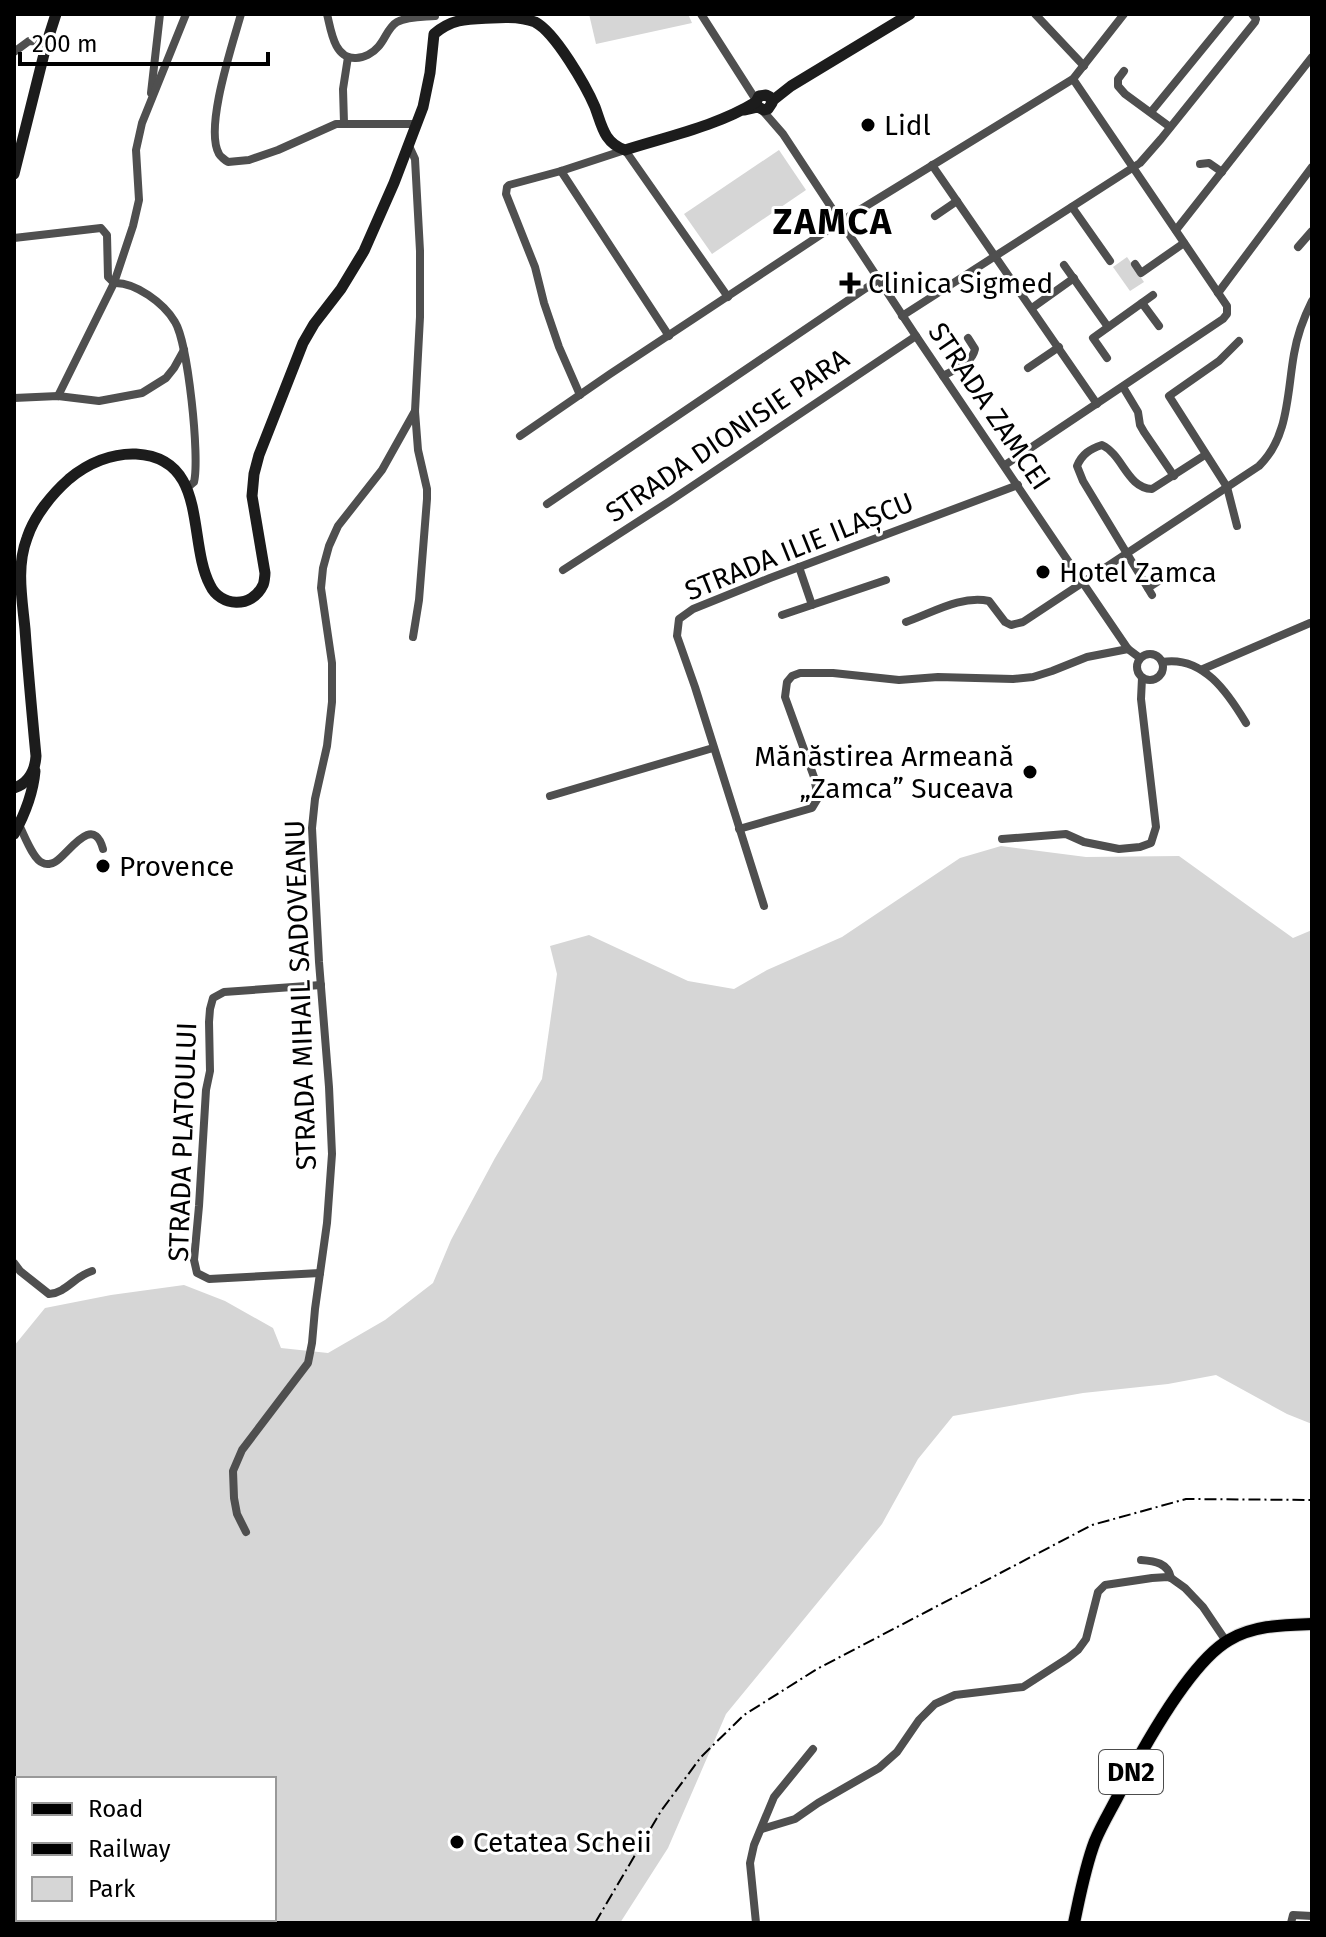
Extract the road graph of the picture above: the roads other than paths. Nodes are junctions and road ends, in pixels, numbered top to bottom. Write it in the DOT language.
graph roads {
  1 [pos="50,14"];
  2 [pos="56,14"];
  3 [pos="160,14"];
  4 [pos="186,14"];
  5 [pos="241,14"];
  6 [pos="327,14"];
  7 [pos="701,14"];
  8 [pos="910,14"];
  9 [pos="1035,14"];
  10 [pos="1124,14"];
  11 [pos="1231,14"];
  12 [pos="1252,14"];
  13 [pos="435,15"];
  14 [pos="434,34"];
  15 [pos="47,42"];
  16 [pos="14,52"];
  17 [pos="348,57"];
  18 [pos="1312,57"];
  19 [pos="1084,66"];
  20 [pos="1124,71"];
  21 [pos="1073,79"];
  22 [pos="763,102"];
  23 [pos="148,111"];
  24 [pos="1151,112"];
  25 [pos="344,123"];
  26 [pos="417,124"];
  27 [pos="1170,127"];
  28 [pos="409,146"];
  29 [pos="625,150"];
  30 [pos="1200,164"];
  31 [pos="932,165"];
  32 [pos="1134,167"];
  33 [pos="1312,167"];
  34 [pos="561,171"];
  35 [pos="1222,172"];
  36 [pos="14,174"];
  37 [pos="957,201"];
  38 [pos="1072,207"];
  39 [pos="935,216"];
  40 [pos="840,222"];
  41 [pos="1176,230"];
  42 [pos="1312,231"];
  43 [pos="14,238"];
  44 [pos="1184,243"];
  45 [pos="1298,247"];
  46 [pos="995,256"];
  47 [pos="1110,261"];
  48 [pos="1135,264"];
  49 [pos="1064,265"];
  50 [pos="1074,278"];
  51 [pos="878,280"];
  52 [pos="114,283"];
  53 [pos="1218,293"];
  54 [pos="1153,295"];
  55 [pos="728,297"];
  56 [pos="1312,301"];
  57 [pos="1142,303"];
  58 [pos="1032,308"];
  59 [pos="902,316"];
  60 [pos="1159,326"];
  61 [pos="1108,327"];
  62 [pos="669,336"];
  63 [pos="916,336"];
  64 [pos="968,338"];
  65 [pos="1239,341"];
  66 [pos="1059,347"];
  67 [pos="184,350"];
  68 [pos="1107,358"];
  69 [pos="1028,368"];
  70 [pos="943,376"];
  71 [pos="1123,387"];
  72 [pos="580,395"];
  73 [pos="58,396"];
  74 [pos="14,398"];
  75 [pos="1097,404"];
  76 [pos="415,411"];
  77 [pos="520,436"];
  78 [pos="1205,455"];
  79 [pos="1005,465"];
  80 [pos="1174,476"];
  81 [pos="1018,485"];
  82 [pos="1227,487"];
  83 [pos="187,488"];
  84 [pos="547,504"];
  85 [pos="1237,526"];
  86 [pos="1127,554"];
  87 [pos="799,567"];
  88 [pos="563,570"];
  89 [pos="1165,577"];
  90 [pos="886,580"];
  91 [pos="1083,583"];
  92 [pos="812,605"];
  93 [pos="782,615"];
  94 [pos="906,622"];
  95 [pos="1310,623"];
  96 [pos="413,637"];
  97 [pos="1128,649"];
  98 [pos="1140,658"];
  99 [pos="1162,662"];
  100 [pos="1203,669"];
  101 [pos="1142,678"];
  102 [pos="1246,723"];
  103 [pos="33,737"];
  104 [pos="713,748"];
  105 [pos="35,765"];
  106 [pos="14,781"];
  107 [pos="14,788"];
  108 [pos="550,796"];
  109 [pos="739,829"];
  110 [pos="17,830"];
  111 [pos="1002,839"];
  112 [pos="103,849"];
  113 [pos="764,906"];
  114 [pos="321,985"];
  115 [pos="14,1263"];
  116 [pos="92,1271"];
  117 [pos="320,1273"];
  118 [pos="246,1532"];
  119 [pos="1141,1560"];
  120 [pos="1171,1578"];
  121 [pos="1312,1624"];
  122 [pos="1226,1641"];
  123 [pos="813,1749"];
  124 [pos="762,1829"];
  125 [pos="1312,1916"];
  126 [pos="756,1923"];
  127 [pos="1074,1923"];
  128 [pos="1291,1923"];
  1 -- 15 [label="street"];
  2 -- 15 [label="street"];
  3 -- 23 [label="street"];
  4 -- 23 [label="street"];
  5 -- 25 [label="street"];
  6 -- 17 [label="street"];
  7 -- 22 [label="street, STRADA ZAMCEI"];
  8 -- 22 [label="street"];
  9 -- 19 [label="street"];
  10 -- 19 [label="street"];
  11 -- 24 [label="street"];
  12 -- 27 [label="street"];
  13 -- 14 [label="street"];
  13 -- 17 [label="street"];
  14 -- 26 [label="street"];
  14 -- 29 [label="street"];
  15 -- 16 [label="street"];
  15 -- 36 [label="street"];
  17 -- 25 [label="street"];
  18 -- 35 [label="street"];
  19 -- 21 [label="street"];
  20 -- 24 [label="street"];
  21 -- 31 [label="street"];
  21 -- 32 [label="street"];
  22 -- 29 [label="street"];
  22 -- 40 [label="street, STRADA ZAMCEI"];
  23 -- 52 [label="street"];
  24 -- 27 [label="street"];
  25 -- 26 [label="street"];
  26 -- 28 [label="street"];
  27 -- 32 [label="street"];
  28 -- 76 [label="street, STRADA MIHAIL SADOVEANU"];
  28 -- 83 [label="street"];
  29 -- 34 [label="street"];
  29 -- 55 [label="street"];
  30 -- 35 [label="street"];
  31 -- 37 [label="street"];
  31 -- 40 [label="street"];
  32 -- 38 [label="street"];
  32 -- 41 [label="street"];
  33 -- 53 [label="street"];
  34 -- 62 [label="street"];
  34 -- 72 [label="street"];
  35 -- 41 [label="street"];
  37 -- 39 [label="street"];
  37 -- 46 [label="street"];
  38 -- 46 [label="street"];
  38 -- 47 [label="street"];
  40 -- 51 [label="street, STRADA ZAMCEI"];
  40 -- 55 [label="street"];
  41 -- 44 [label="street"];
  42 -- 45 [label="street"];
  43 -- 52 [label="street"];
  44 -- 48 [label="street"];
  44 -- 53 [label="street"];
  46 -- 58 [label="street"];
  46 -- 59 [label="street"];
  49 -- 50 [label="street"];
  50 -- 58 [label="street"];
  50 -- 61 [label="street"];
  51 -- 59 [label="street, STRADA ZAMCEI"];
  51 -- 84 [label="street"];
  52 -- 67 [label="street"];
  52 -- 73 [label="street"];
  53 -- 71 [label="street"];
  54 -- 57 [label="street"];
  55 -- 62 [label="street"];
  56 -- 82 [label="street"];
  57 -- 60 [label="street"];
  57 -- 61 [label="street"];
  58 -- 66 [label="street"];
  59 -- 63 [label="street, STRADA ZAMCEI"];
  61 -- 68 [label="street"];
  62 -- 72 [label="street"];
  63 -- 70 [label="street, STRADA ZAMCEI"];
  63 -- 88 [label="street, STRADA DIONISIE PARA"];
  64 -- 70 [label="street"];
  65 -- 78 [label="street"];
  66 -- 69 [label="street"];
  66 -- 75 [label="street"];
  67 -- 73 [label="street"];
  67 -- 83 [label="street"];
  70 -- 79 [label="street, STRADA ZAMCEI"];
  71 -- 75 [label="street"];
  71 -- 80 [label="street"];
  72 -- 77 [label="street"];
  73 -- 74 [label="street"];
  75 -- 79 [label="street"];
  76 -- 96 [label="street, STRADA MIHAIL SADOVEANU"];
  76 -- 114 [label="street, STRADA MIHAIL SADOVEANU"];
  78 -- 80 [label="street"];
  78 -- 82 [label="street"];
  79 -- 81 [label="street, STRADA ZAMCEI"];
  80 -- 86 [label="street"];
  81 -- 87 [label="street, STRADA ILIE ILAȘCU"];
  81 -- 91 [label="street, STRADA ZAMCEI"];
  82 -- 85 [label="street"];
  82 -- 86 [label="street"];
  83 -- 103 [label="street"];
  86 -- 89 [label="street"];
  86 -- 91 [label="street"];
  87 -- 92 [label="street"];
  87 -- 104 [label="street, STRADA ILIE ILAȘCU"];
  90 -- 92 [label="street"];
  91 -- 94 [label="street"];
  91 -- 97 [label="street, STRADA ZAMCEI"];
  92 -- 93 [label="street"];
  95 -- 100 [label="street"];
  97 -- 98 [label="street, STRADA ZAMCEI"];
  97 -- 109 [label="street"];
  98 -- 99 [label="street"];
  98 -- 101 [label="street"];
  99 -- 100 [label="street"];
  99 -- 101 [label="street"];
  100 -- 102 [label="street"];
  101 -- 111 [label="street"];
  103 -- 105 [label="street"];
  103 -- 106 [label="street"];
  104 -- 108 [label="street"];
  104 -- 109 [label="street, STRADA ILIE ILAȘCU"];
  105 -- 107 [label="street"];
  105 -- 110 [label="street"];
  109 -- 113 [label="street, STRADA ILIE ILAȘCU"];
  110 -- 112 [label="street"];
  114 -- 117 [label="street, STRADA MIHAIL SADOVEANU"];
  114 -- 117 [label="street, STRADA PLATOULUI"];
  115 -- 116 [label="street"];
  117 -- 118 [label="street, STRADA MIHAIL SADOVEANU"];
  119 -- 120 [label="street"];
  120 -- 122 [label="street"];
  120 -- 124 [label="street"];
  121 -- 122 [label="main road, DN2"];
  122 -- 127 [label="main road, DN2"];
  123 -- 124 [label="street"];
  124 -- 126 [label="street"];
  125 -- 128 [label="street"];
}
